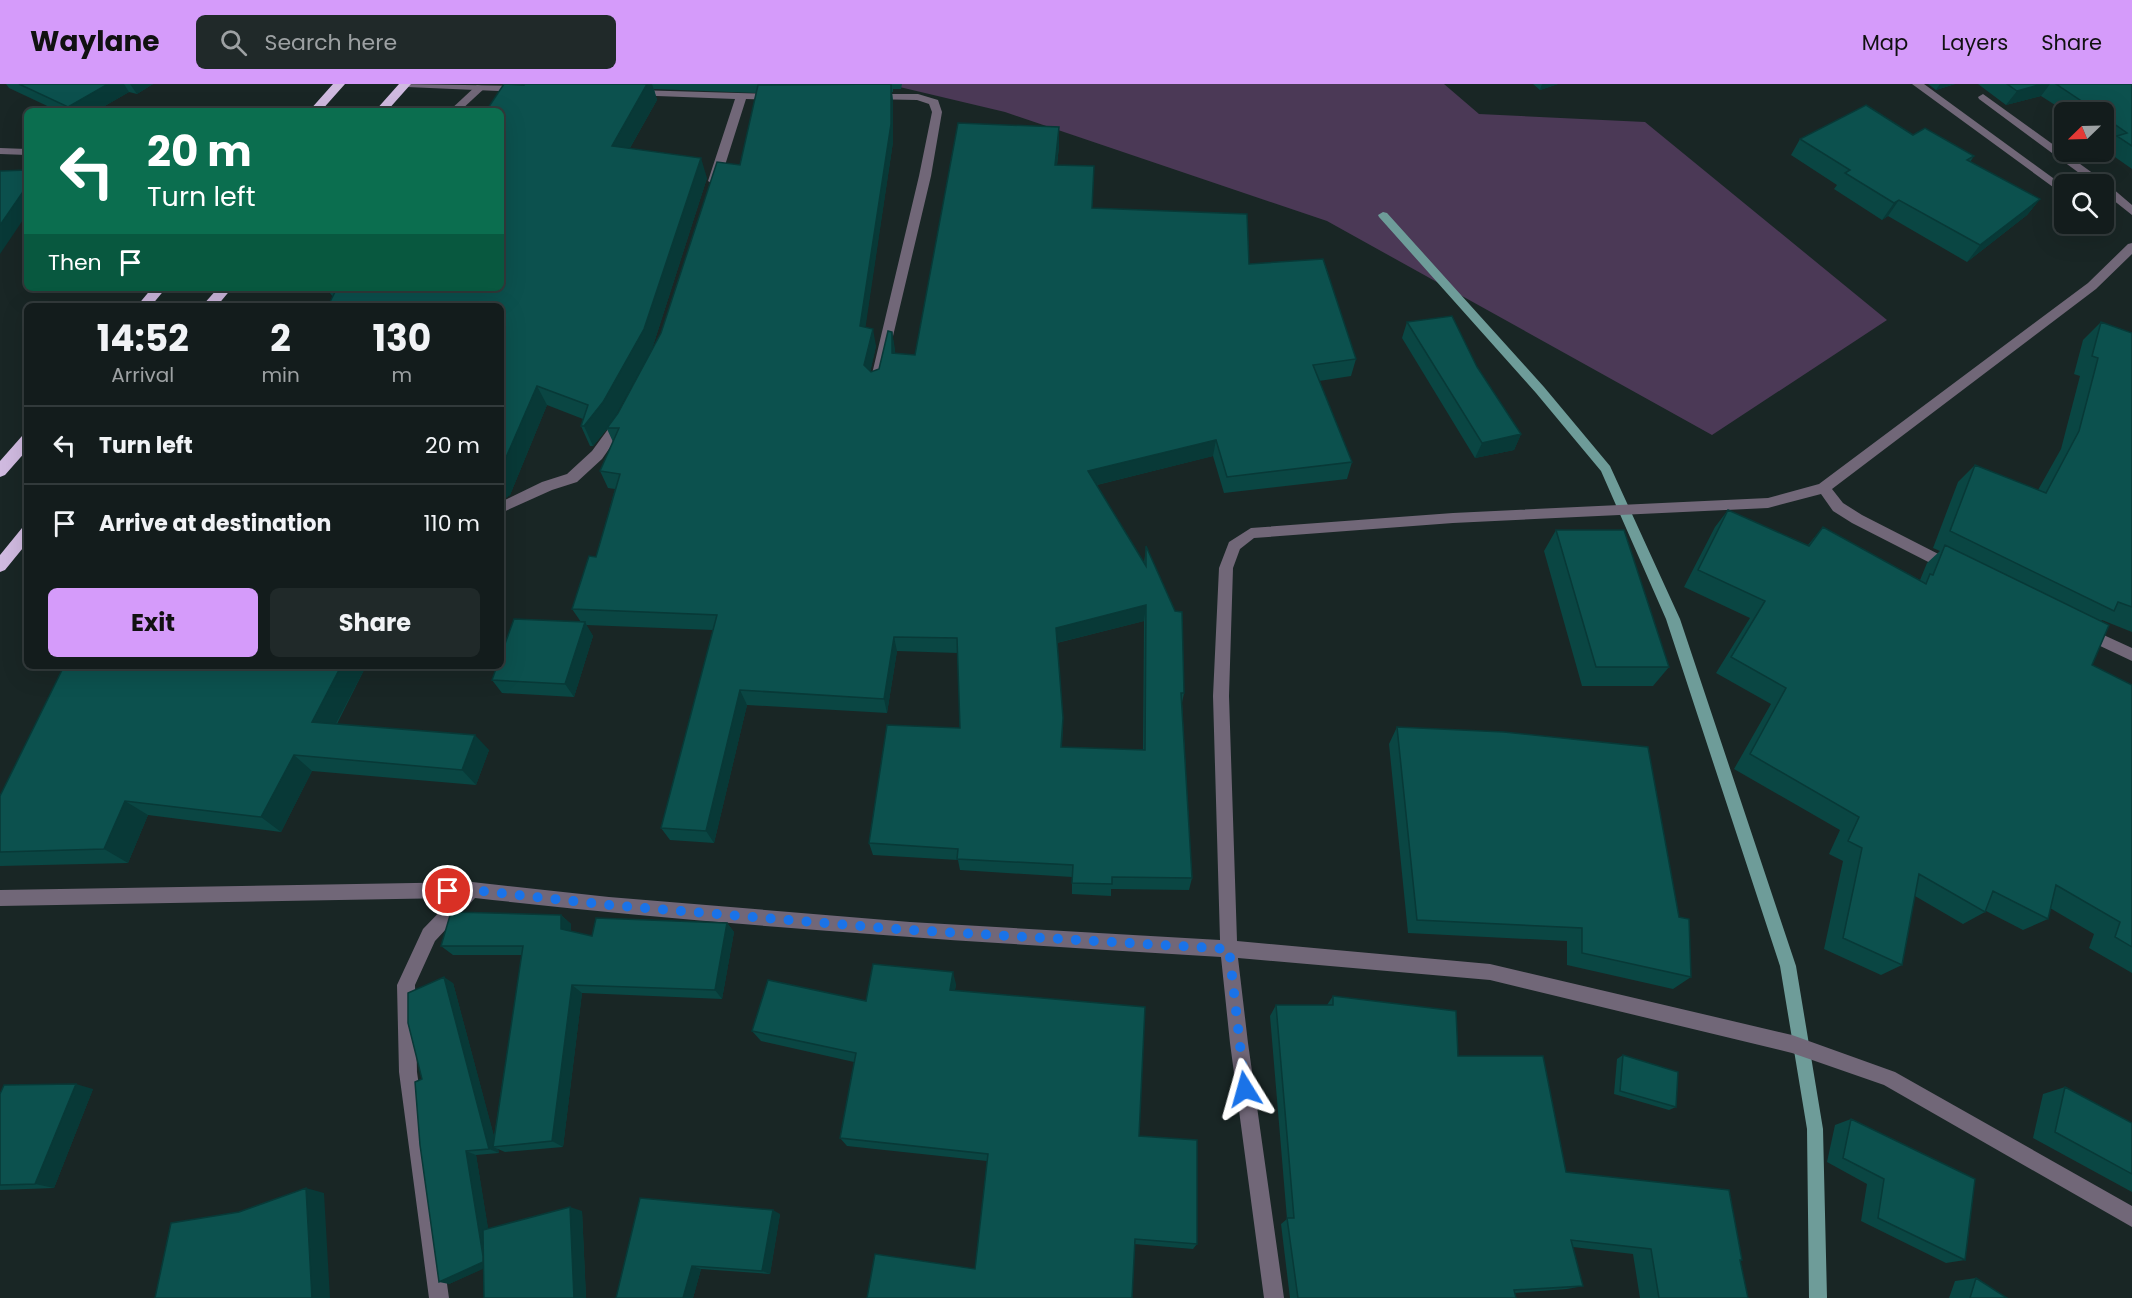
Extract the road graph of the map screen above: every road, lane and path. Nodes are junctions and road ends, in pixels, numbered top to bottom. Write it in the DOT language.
graph roads {
  1 [pos="339,84"];
  2 [pos="406,84"];
  3 [pos="1917,84"];
  4 [pos="481,87"];
  5 [pos="528,89"];
  6 [pos="623,93"];
  7 [pos="788,97"];
  8 [pos="859,97"];
  9 [pos="1983,97"];
  10 [pos="741,98"];
  11 [pos="318,108"];
  12 [pos="384,108"];
  13 [pos="457,108"];
  14 [pos="0,151"];
  15 [pos="24,152"];
  16 [pos="2085,174"];
  17 [pos="2054,184"];
  18 [pos="709,196"];
  19 [pos="2114,197"];
  20 [pos="2132,211"];
  21 [pos="2132,247"];
  22 [pos="156,291"];
  23 [pos="222,291"];
  24 [pos="146,303"];
  25 [pos="212,303"];
  26 [pos="876,382"];
  27 [pos="629,407"];
  28 [pos="24,443"];
  29 [pos="0,471"];
  30 [pos="1824,488"];
  31 [pos="504,507"];
  32 [pos="24,536"];
  33 [pos="0,566"];
  34 [pos="1960,572"];
  35 [pos="2068,624"];
  36 [pos="2132,656"];
  37 [pos="472,890"];
  38 [pos="0,898"];
  39 [pos="1229,949"];
  40 [pos="2132,1217"];
  41 [pos="439,1298"];
  42 [pos="1274,1298"];
  1 -- 11 [label="highway"];
  2 -- 4 [label="street"];
  2 -- 12 [label="highway"];
  3 -- 17 [label="street"];
  4 -- 5 [label="street"];
  4 -- 13 [label="street"];
  6 -- 10 [label="street"];
  7 -- 10 [label="street"];
  8 -- 26 [label="street"];
  9 -- 16 [label="street"];
  10 -- 18 [label="street"];
  14 -- 15 [label="street"];
  19 -- 20 [label="street"];
  21 -- 30 [label="street"];
  22 -- 24 [label="highway"];
  23 -- 25 [label="highway"];
  27 -- 31 [label="street"];
  28 -- 29 [label="highway"];
  30 -- 34 [label="street"];
  30 -- 39 [label="street"];
  32 -- 33 [label="highway"];
  35 -- 36 [label="street"];
  37 -- 38 [label="street"];
  37 -- 39 [label="street"];
  37 -- 41 [label="street"];
  39 -- 40 [label="street"];
  39 -- 42 [label="street"];
}
